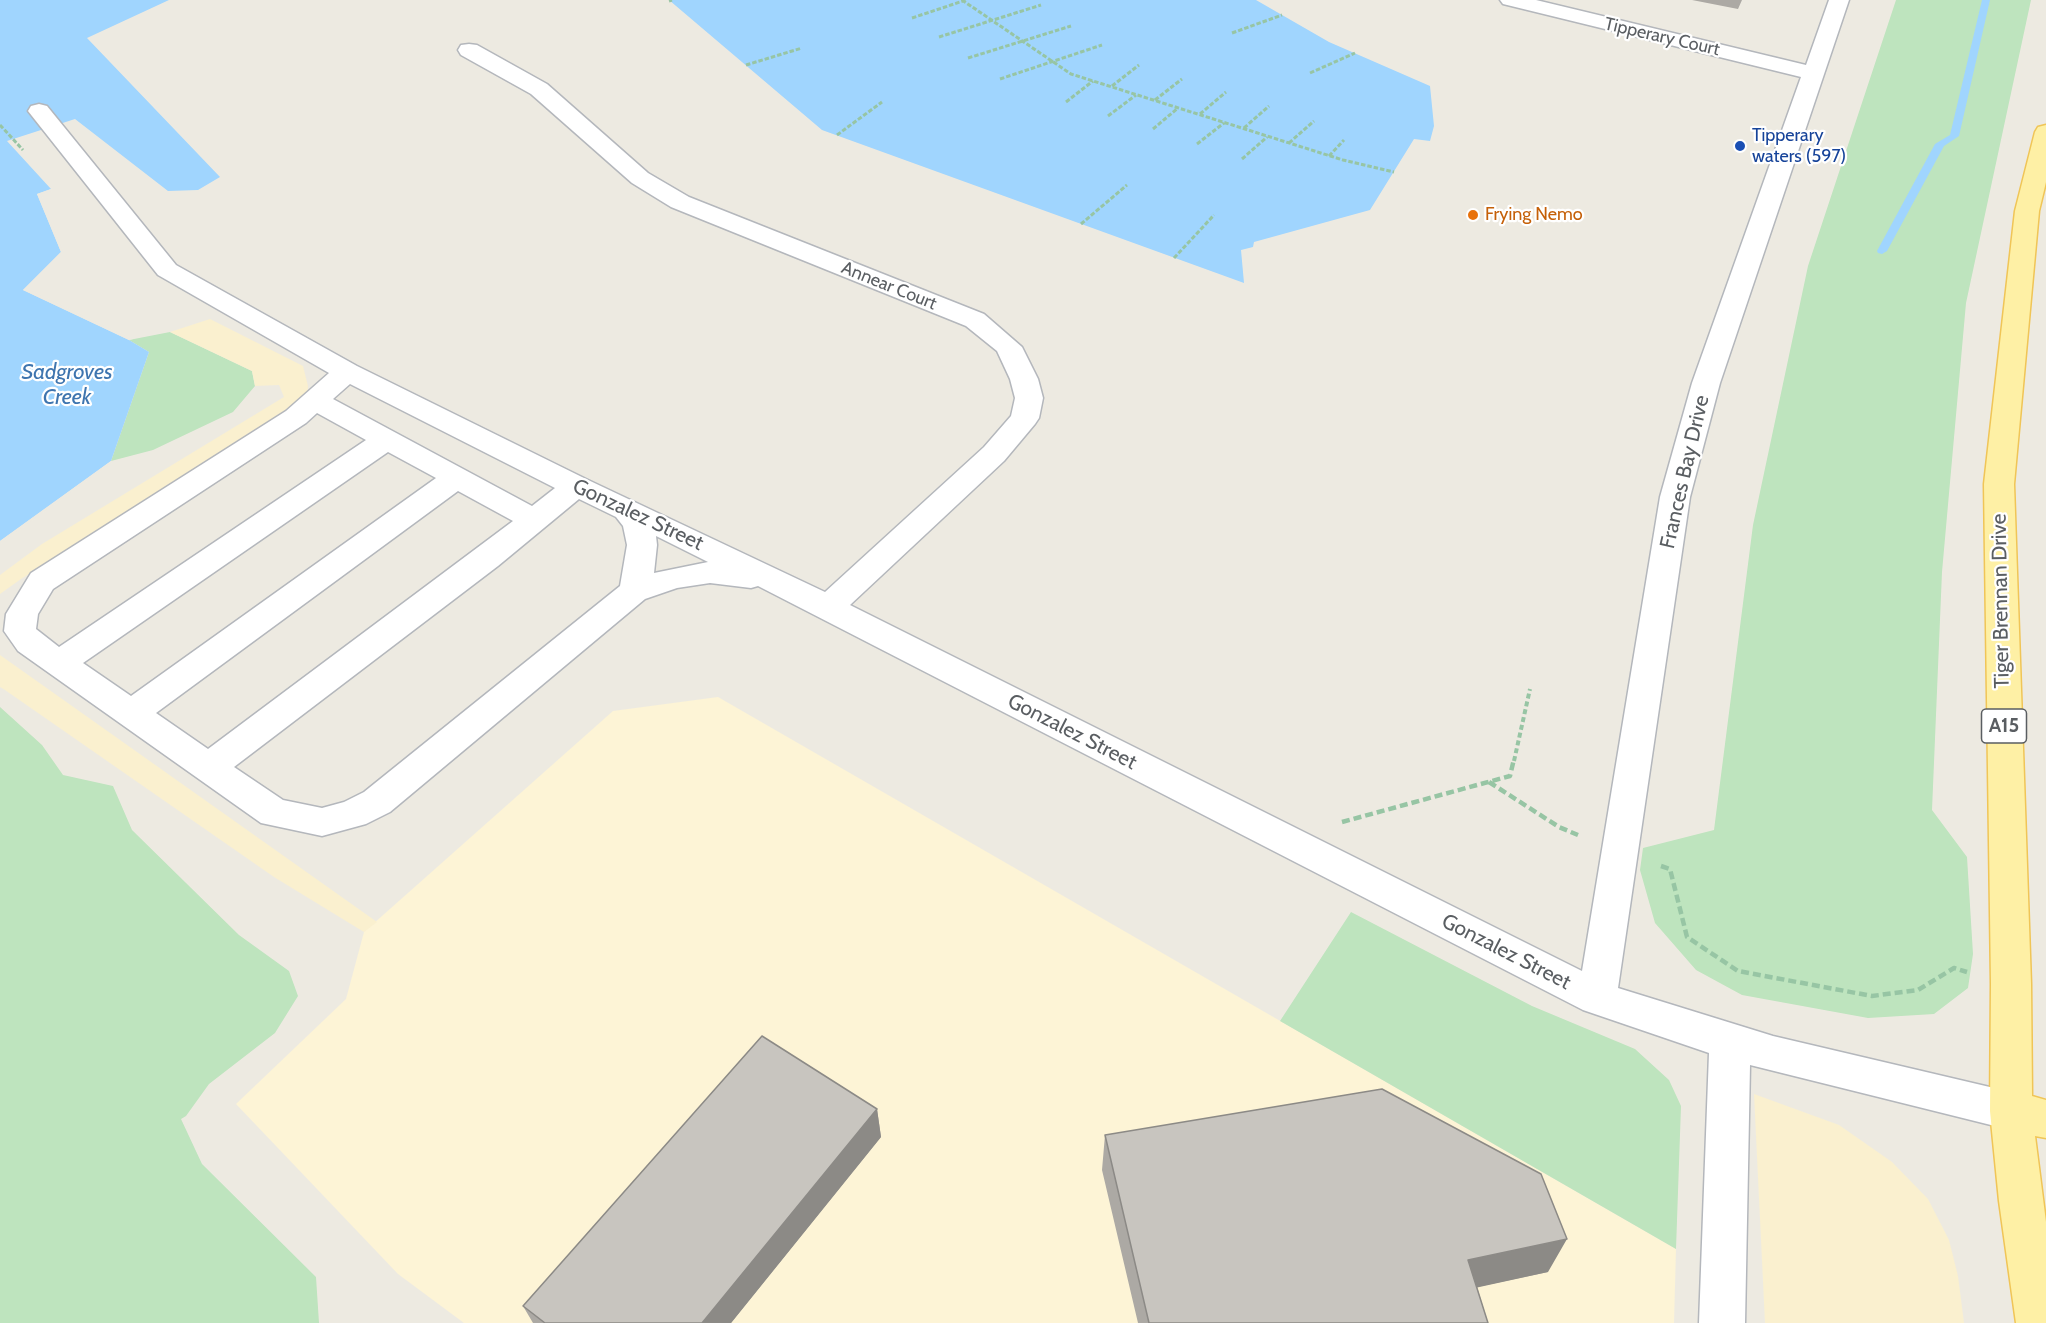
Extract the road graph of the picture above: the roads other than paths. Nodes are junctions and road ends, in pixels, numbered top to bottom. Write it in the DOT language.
graph roads {
  1 [pos="1510,0"];
  2 [pos="1839,0"];
  3 [pos="470,50"];
  4 [pos="1813,73"];
  5 [pos="39,111"];
  6 [pos="2046,132"];
  7 [pos="347,372"];
  8 [pos="316,401"];
  9 [pos="386,440"];
  10 [pos="456,478"];
  11 [pos="576,486"];
  12 [pos="625,508"];
  13 [pos="535,520"];
  14 [pos="790,588"];
  15 [pos="634,591"];
  16 [pos="827,608"];
  17 [pos="59,663"];
  18 [pos="132,713"];
  19 [pos="208,767"];
  20 [pos="1597,998"];
  21 [pos="1730,1041"];
  22 [pos="2028,1115"];
  23 [pos="1722,1323"];
  24 [pos="2039,1323"];
  1 -- 4 [label="street, Tipperary Court"];
  2 -- 4 [label="street, Frances Bay Drive"];
  3 -- 16 [label="street, Annear Court"];
  4 -- 20 [label="street, Frances Bay Drive"];
  5 -- 7 [label="street, Gonzalez Street"];
  6 -- 22 [label="main road, Tiger Brennan Drive / A15"];
  7 -- 8 [label="street"];
  7 -- 11 [label="street, Gonzalez Street"];
  8 -- 9 [label="street"];
  8 -- 17 [label="street"];
  9 -- 10 [label="street"];
  9 -- 17 [label="street"];
  10 -- 13 [label="street"];
  10 -- 18 [label="street"];
  11 -- 12 [label="street, Gonzalez Street"];
  11 -- 13 [label="street"];
  12 -- 14 [label="street, Gonzalez Street"];
  12 -- 15 [label="street"];
  13 -- 19 [label="street"];
  14 -- 15 [label="street"];
  14 -- 16 [label="street, Gonzalez Street"];
  15 -- 19 [label="street"];
  16 -- 20 [label="street, Gonzalez Street"];
  17 -- 18 [label="street"];
  18 -- 19 [label="street"];
  20 -- 21 [label="street, Gonzalez Street"];
  21 -- 22 [label="street, Gonzalez Street"];
  21 -- 23 [label="street"];
  22 -- 24 [label="main road, Tiger Brennan Drive / A15"];
}
